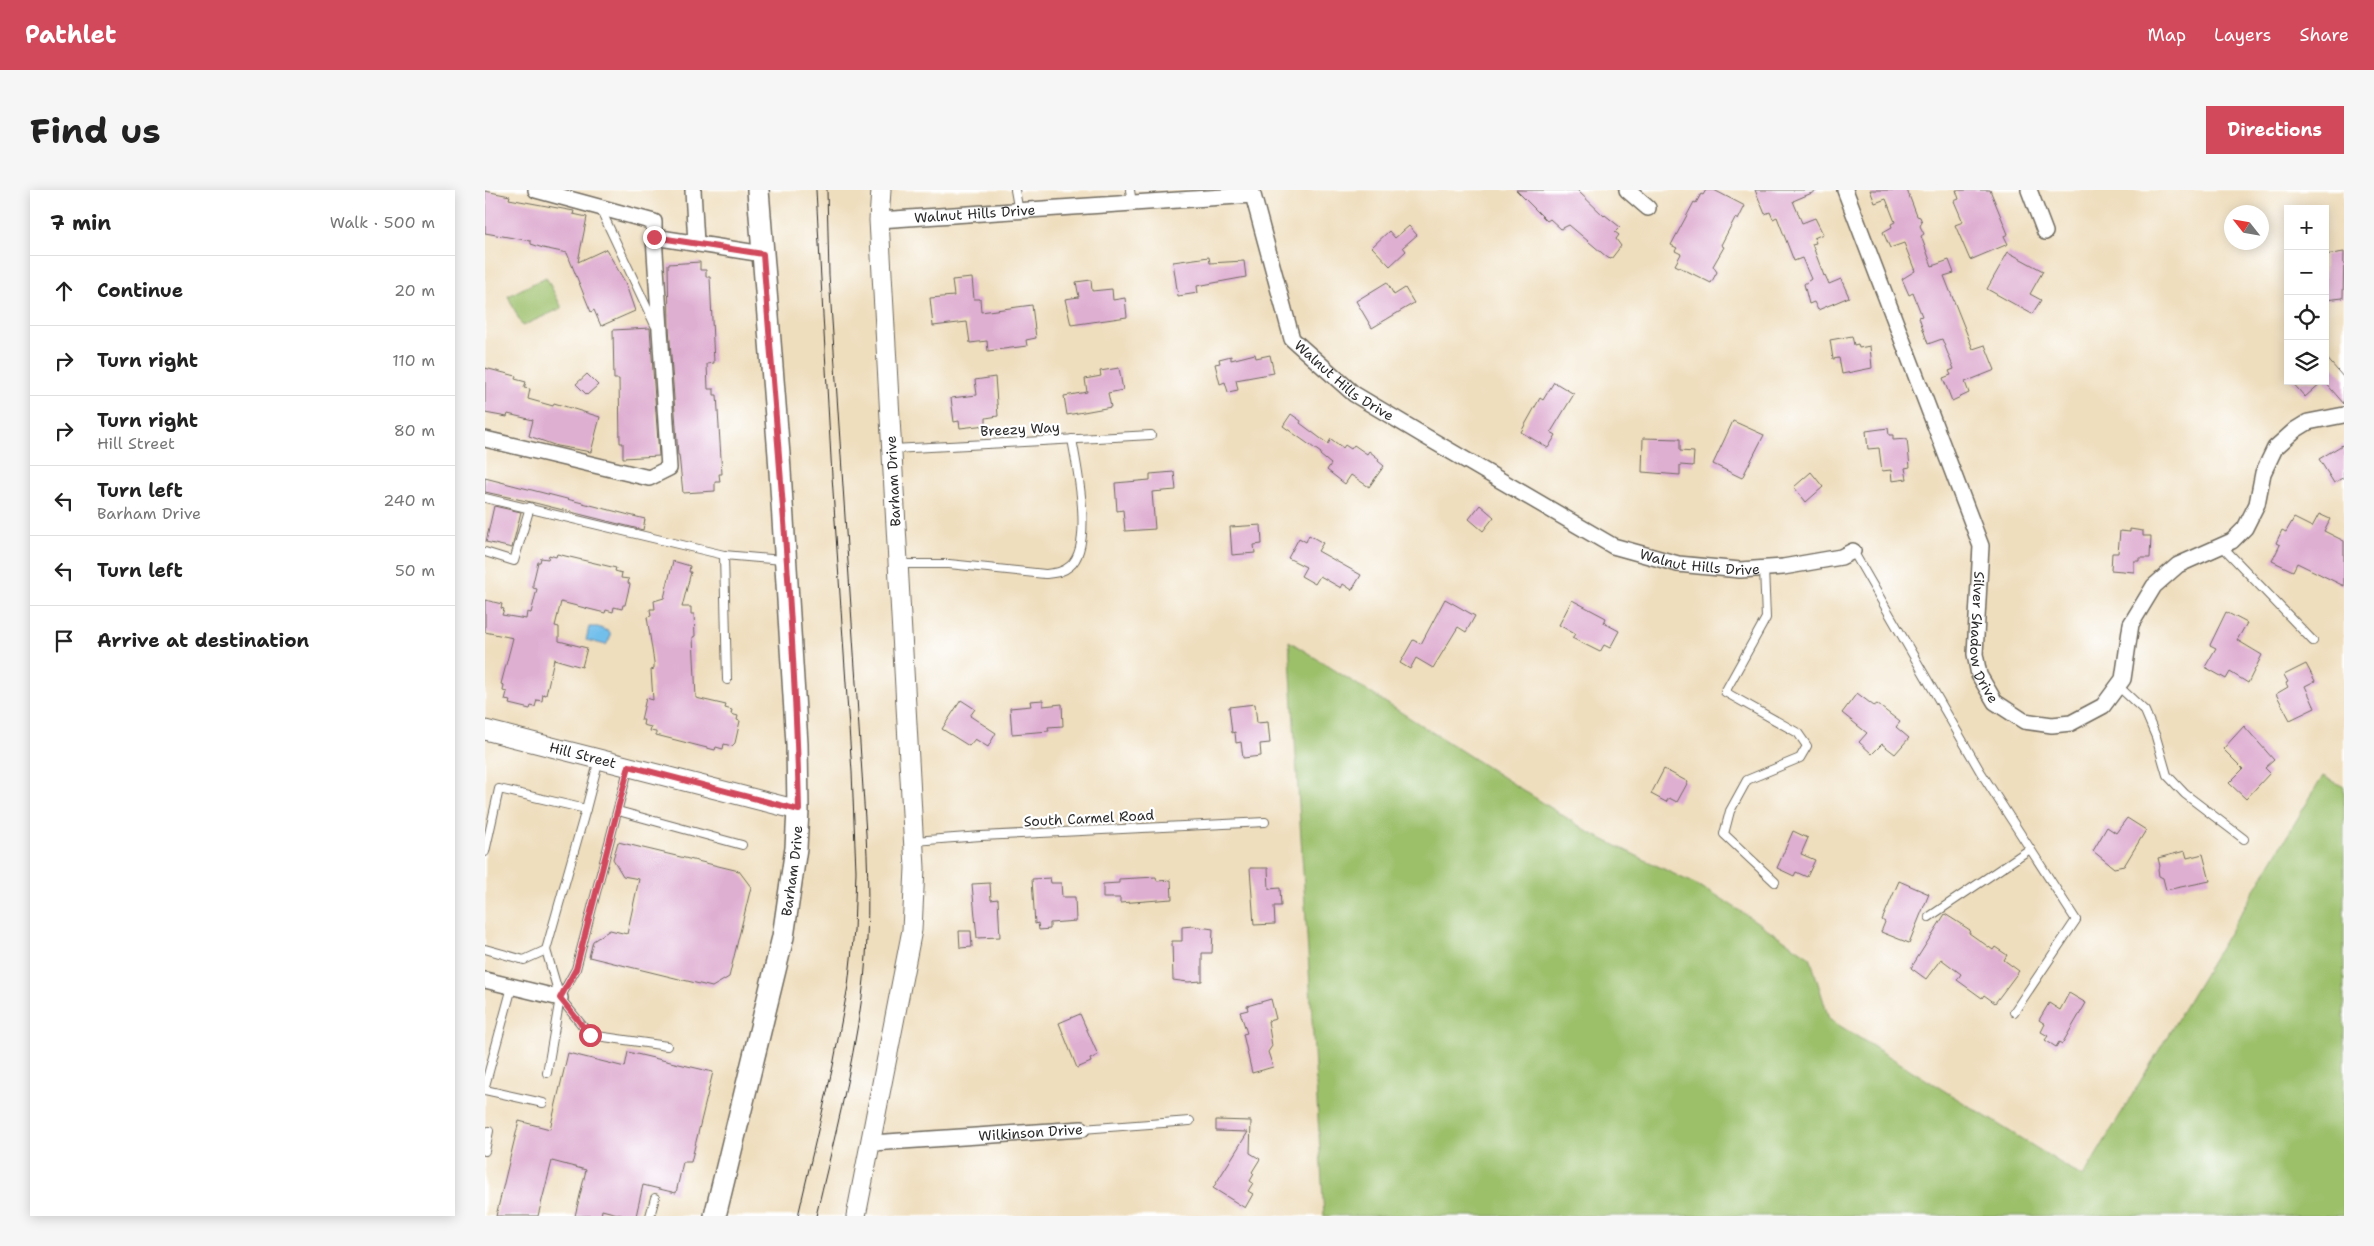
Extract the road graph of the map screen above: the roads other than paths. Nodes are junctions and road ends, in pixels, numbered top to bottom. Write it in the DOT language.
graph roads {
  1 [pos="536,190"];
  2 [pos="693,190"];
  3 [pos="758,190"];
  4 [pos="881,190"];
  5 [pos="1015,190"];
  6 [pos="1627,190"];
  7 [pos="1845,190"];
  8 [pos="2029,190"];
  9 [pos="1253,192"];
  10 [pos="1131,197"];
  11 [pos="599,207"];
  12 [pos="1648,208"];
  13 [pos="1019,212"];
  14 [pos="879,220"];
  15 [pos="2045,232"];
  16 [pos="654,237"];
  17 [pos="696,243"];
  18 [pos="763,254"];
  19 [pos="660,335"];
  20 [pos="2344,415"];
  21 [pos="1151,435"];
  22 [pos="485,439"];
  23 [pos="1072,439"];
  24 [pos="891,449"];
  25 [pos="485,498"];
  26 [pos="530,507"];
  27 [pos="2221,545"];
  28 [pos="1853,551"];
  29 [pos="485,552"];
  30 [pos="724,555"];
  31 [pos="785,560"];
  32 [pos="898,564"];
  33 [pos="1764,568"];
  34 [pos="2313,641"];
  35 [pos="727,680"];
  36 [pos="2118,686"];
  37 [pos="485,730"];
  38 [pos="600,759"];
  39 [pos="629,766"];
  40 [pos="586,809"];
  41 [pos="799,810"];
  42 [pos="618,811"];
  43 [pos="1265,822"];
  44 [pos="2244,839"];
  45 [pos="914,841"];
  46 [pos="742,845"];
  47 [pos="2030,849"];
  48 [pos="485,852"];
  49 [pos="1775,882"];
  50 [pos="1929,917"];
  51 [pos="485,949"];
  52 [pos="546,950"];
  53 [pos="485,980"];
  54 [pos="512,986"];
  55 [pos="560,998"];
  56 [pos="2014,1012"];
  57 [pos="667,1046"];
  58 [pos="547,1072"];
  59 [pos="485,1086"];
  60 [pos="485,1090"];
  61 [pos="543,1103"];
  62 [pos="1190,1121"];
  63 [pos="1081,1129"];
  64 [pos="489,1131"];
  65 [pos="872,1143"];
  66 [pos="485,1151"];
  67 [pos="655,1198"];
  68 [pos="650,1216"];
  69 [pos="715,1216"];
  70 [pos="856,1216"];
  1 -- 11 [label="street"];
  2 -- 17 [label="street"];
  3 -- 18 [label="main road, Barham Drive"];
  4 -- 14 [label="street, Barham Drive"];
  5 -- 13 [label="lane"];
  6 -- 12 [label="street"];
  7 -- 36 [label="street, Silver Shadow Drive"];
  8 -- 15 [label="street"];
  9 -- 10 [label="street, Walnut Hills Drive"];
  9 -- 33 [label="street, Walnut Hills Drive"];
  10 -- 13 [label="street, Walnut Hills Drive"];
  11 -- 16 [label="street"];
  11 -- 19 [label="lane"];
  13 -- 14 [label="street, Walnut Hills Drive"];
  14 -- 24 [label="street, Barham Drive"];
  16 -- 17 [label="street"];
  16 -- 19 [label="street"];
  17 -- 18 [label="street"];
  18 -- 31 [label="main road, Barham Drive"];
  19 -- 22 [label="street"];
  20 -- 27 [label="street, Silver Shadow Drive"];
  21 -- 23 [label="lane, Breezy Way"];
  23 -- 24 [label="lane, Breezy Way"];
  23 -- 32 [label="lane"];
  24 -- 32 [label="street, Barham Drive"];
  25 -- 26 [label="lane"];
  26 -- 29 [label="lane"];
  26 -- 30 [label="lane"];
  27 -- 34 [label="lane"];
  27 -- 36 [label="street, Silver Shadow Drive"];
  28 -- 33 [label="street, Walnut Hills Drive"];
  28 -- 47 [label="lane"];
  30 -- 31 [label="lane"];
  30 -- 35 [label="lane"];
  31 -- 41 [label="main road, Barham Drive"];
  32 -- 45 [label="street, Barham Drive"];
  33 -- 49 [label="lane"];
  36 -- 44 [label="lane"];
  37 -- 38 [label="street, Hill Street"];
  38 -- 39 [label="street, Hill Street"];
  38 -- 40 [label="lane"];
  39 -- 41 [label="street, Hill Street"];
  39 -- 42 [label="lane"];
  40 -- 48 [label="lane"];
  40 -- 52 [label="lane"];
  41 -- 69 [label="main road, Barham Drive"];
  42 -- 46 [label="lane"];
  42 -- 55 [label="lane"];
  43 -- 45 [label="lane, South Carmel Road"];
  45 -- 65 [label="street, Barham Drive"];
  47 -- 50 [label="lane"];
  47 -- 56 [label="lane"];
  51 -- 52 [label="lane"];
  52 -- 55 [label="lane"];
  53 -- 54 [label="street"];
  54 -- 55 [label="street"];
  54 -- 59 [label="lane"];
  55 -- 57 [label="lane"];
  55 -- 58 [label="lane"];
  60 -- 61 [label="lane"];
  62 -- 63 [label="lane, Wilkinson Drive"];
  63 -- 65 [label="street, Wilkinson Drive"];
  64 -- 66 [label="lane"];
  65 -- 70 [label="street, Barham Drive"];
  67 -- 68 [label="lane"];
}
